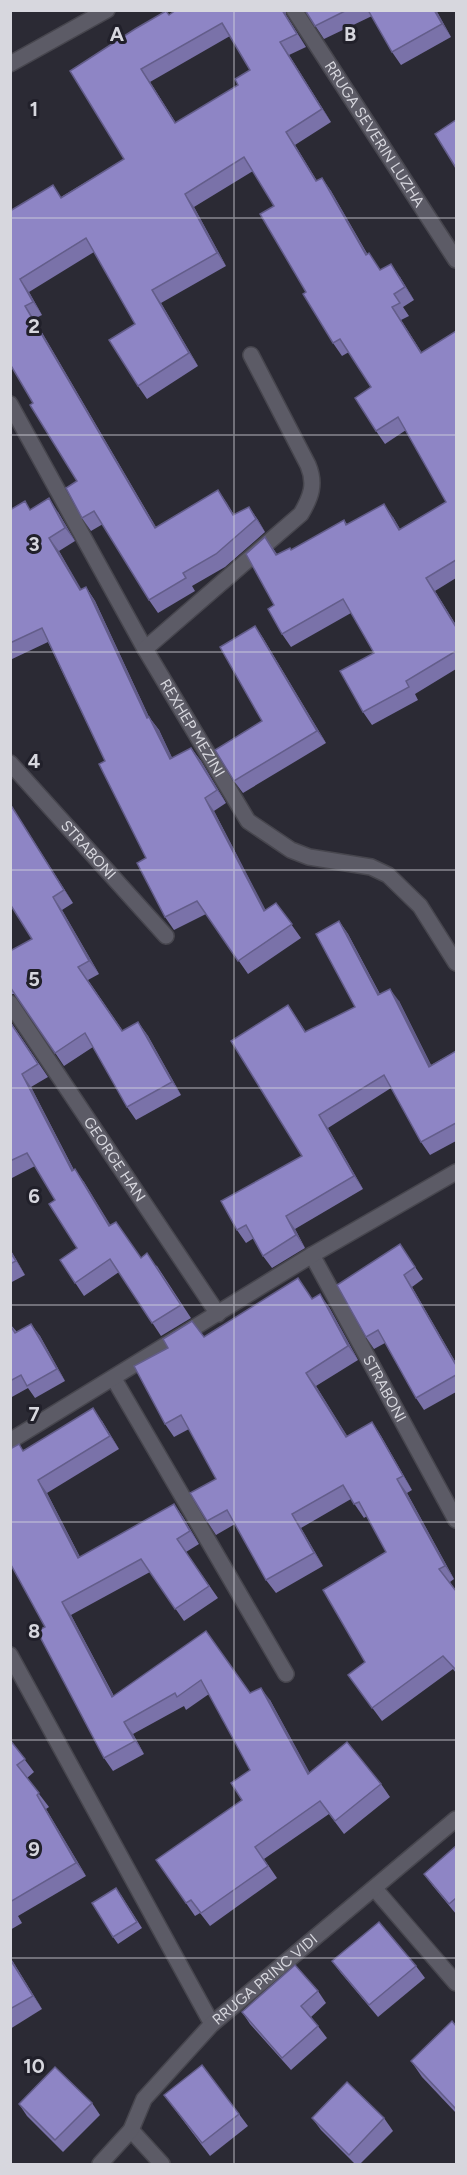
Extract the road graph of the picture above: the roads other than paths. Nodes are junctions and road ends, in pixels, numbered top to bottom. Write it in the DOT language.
graph roads {
  1 [pos="107,10"];
  2 [pos="294,10"];
  3 [pos="10,64"];
  4 [pos="456,260"];
  5 [pos="250,355"];
  6 [pos="10,404"];
  7 [pos="145,649"];
  8 [pos="10,763"];
  9 [pos="165,936"];
  10 [pos="456,963"];
  11 [pos="10,1004"];
  12 [pos="456,1172"];
  13 [pos="312,1256"];
  14 [pos="218,1314"];
  15 [pos="114,1379"];
  16 [pos="10,1441"];
  17 [pos="456,1520"];
  18 [pos="10,1655"];
  19 [pos="286,1674"];
  20 [pos="456,1819"];
  21 [pos="375,1889"];
  22 [pos="456,1983"];
  23 [pos="212,2024"];
  24 [pos="131,2130"];
  25 [pos="100,2164"];
  26 [pos="162,2164"];
  1 -- 3 [label="street"];
  2 -- 4 [label="street, RRUGA SEVERIN LUZHA"];
  5 -- 7 [label="street"];
  6 -- 7 [label="street, REXHEP MEZINI"];
  7 -- 10 [label="street, REXHEP MEZINI"];
  8 -- 9 [label="street, STRABONI"];
  11 -- 14 [label="street, GEORGE HAN"];
  12 -- 13 [label="street"];
  13 -- 14 [label="street"];
  13 -- 17 [label="street, STRABONI"];
  14 -- 15 [label="street"];
  15 -- 16 [label="street"];
  15 -- 19 [label="street"];
  18 -- 23 [label="street"];
  20 -- 21 [label="street, RRUGA PRINC VIDI"];
  21 -- 22 [label="street"];
  21 -- 23 [label="street, RRUGA PRINC VIDI"];
  23 -- 24 [label="street, RRUGA PRINC VIDI"];
  24 -- 25 [label="street, RRUGA PRINC VIDI"];
  24 -- 26 [label="street"];
}
